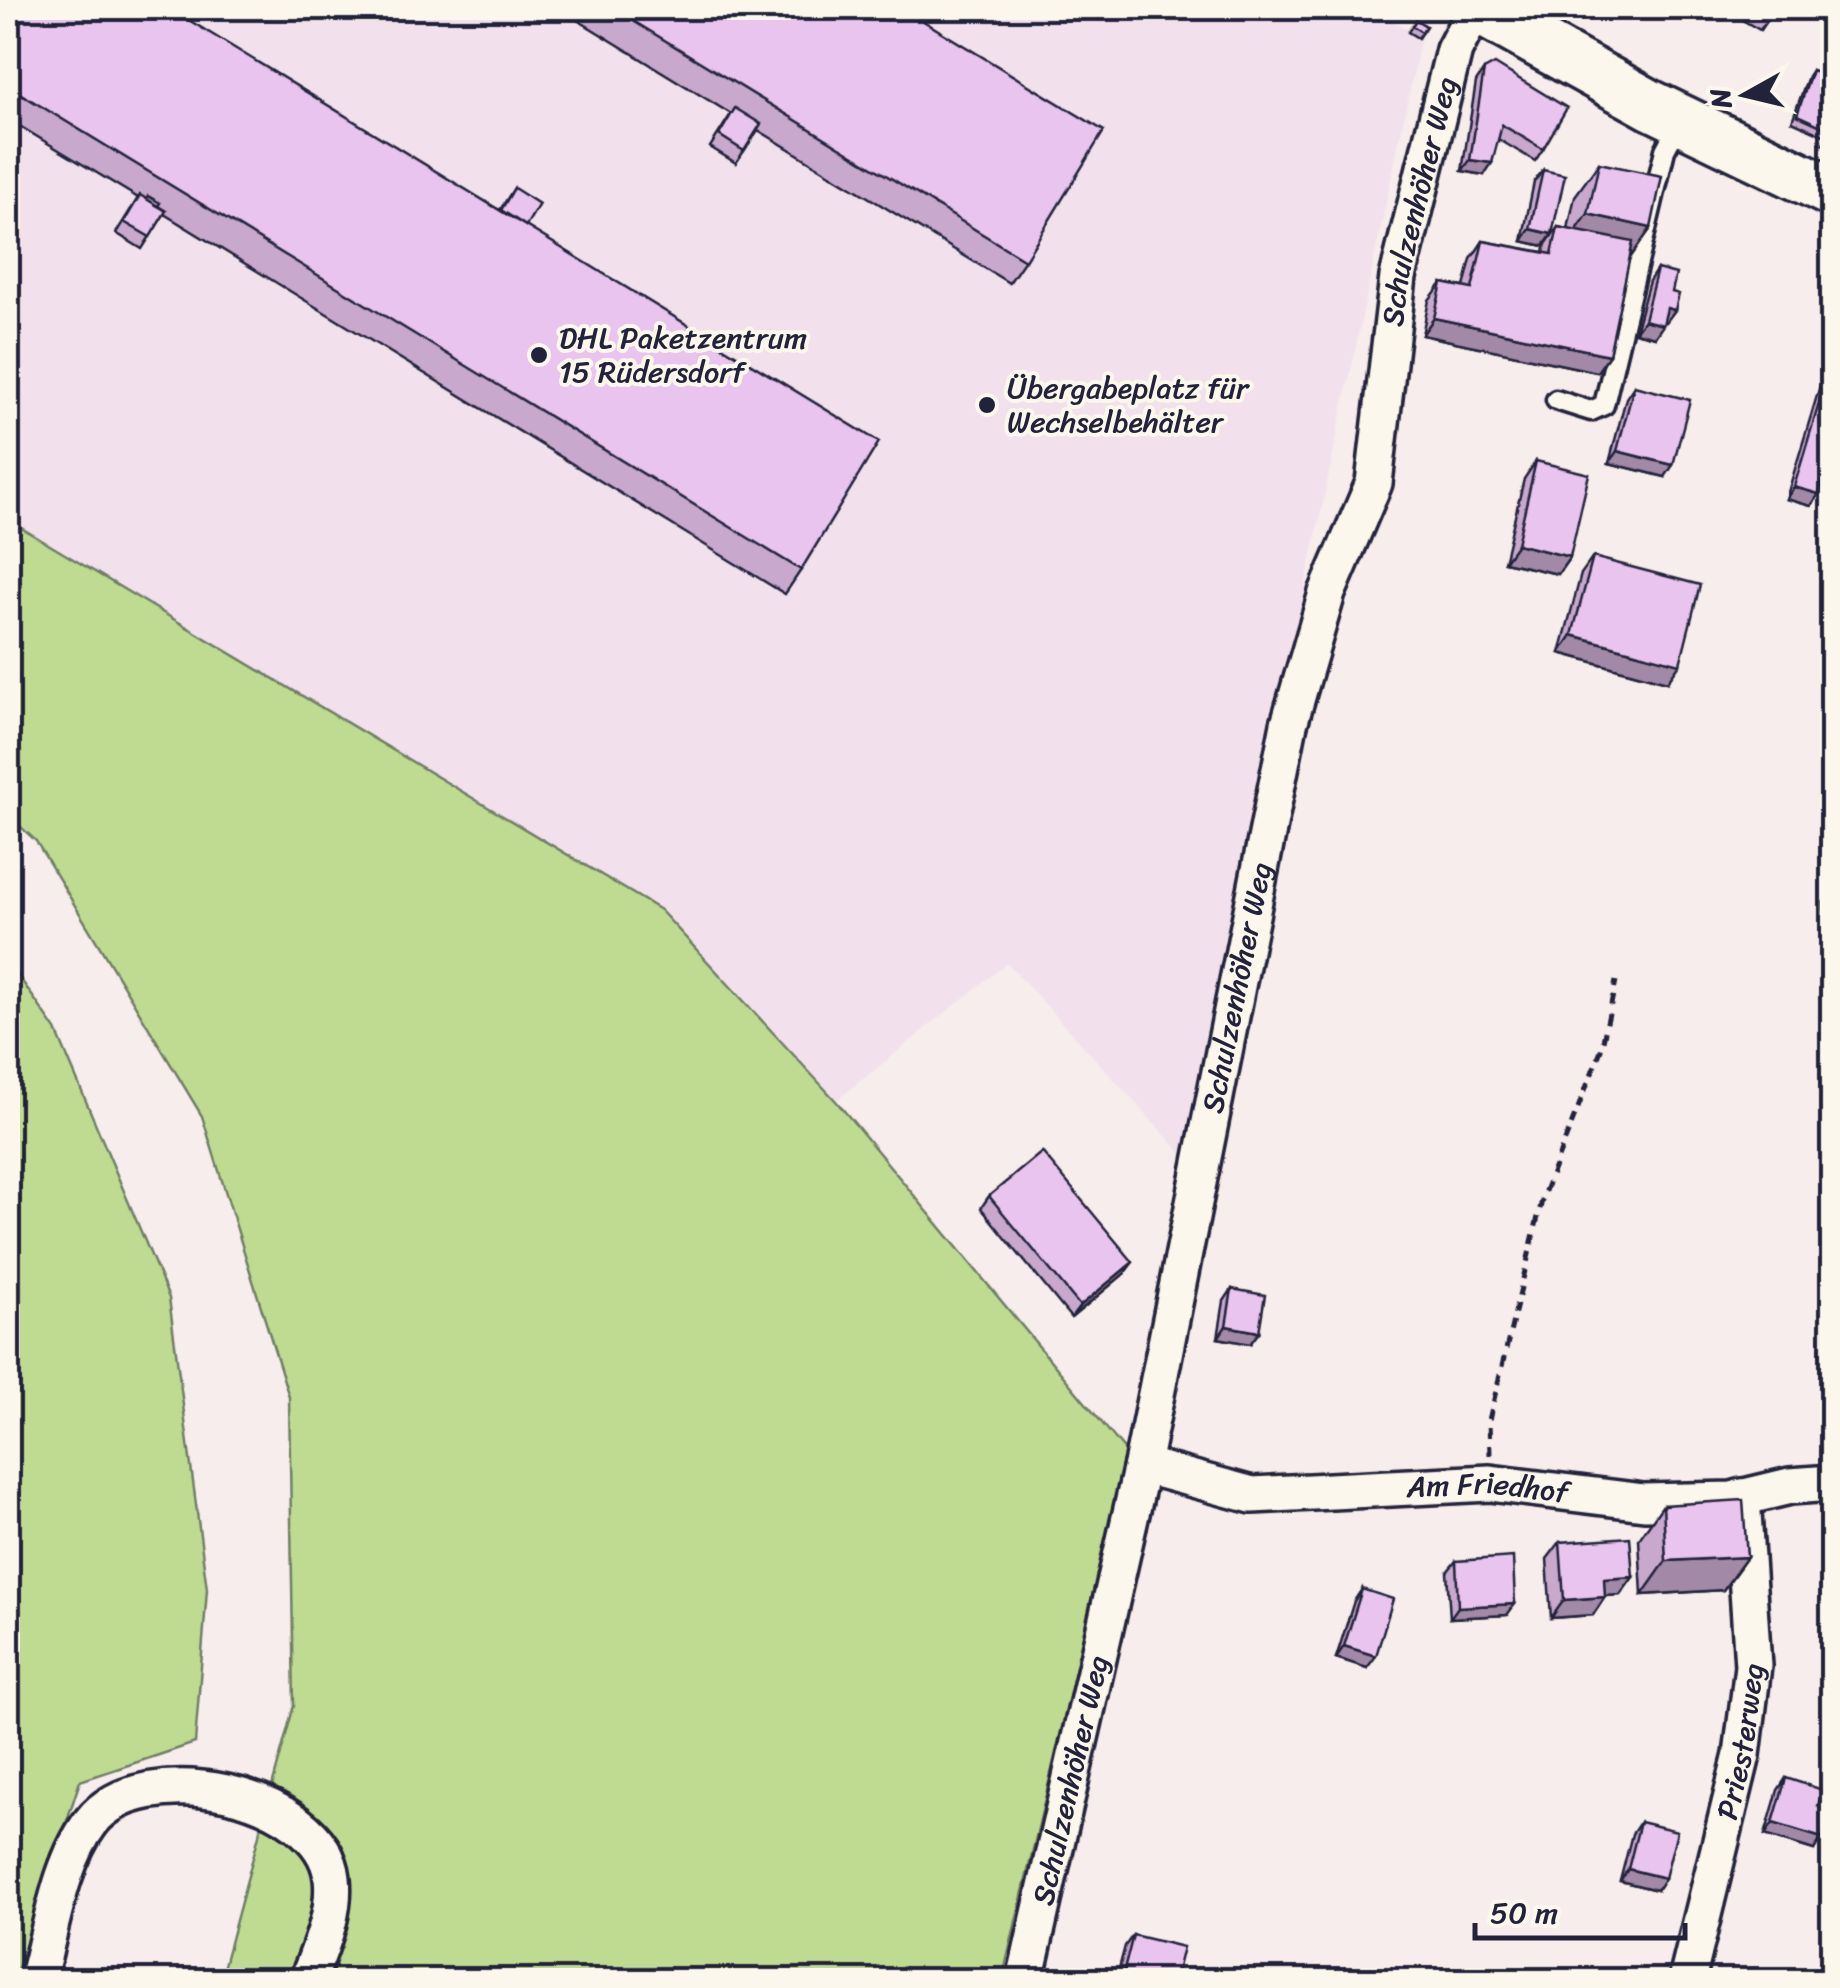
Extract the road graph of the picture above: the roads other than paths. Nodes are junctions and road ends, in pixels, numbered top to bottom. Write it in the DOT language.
graph roads {
  1 [pos="1476,8"];
  2 [pos="1681,120"];
  3 [pos="1832,192"];
  4 [pos="1556,400"];
  5 [pos="1142,1466"];
  6 [pos="1832,1484"];
  7 [pos="1742,1497"];
  8 [pos="37,1980"];
  9 [pos="308,1980"];
  10 [pos="1025,1980"];
  11 [pos="1687,1980"];
  1 -- 2 [label="main road"];
  1 -- 5 [label="street, Schulzenhöher Weg"];
  2 -- 3 [label="main road"];
  2 -- 4 [label="lane"];
  5 -- 7 [label="street, Am Friedhof"];
  5 -- 10 [label="street, Schulzenhöher Weg"];
  6 -- 7 [label="street, Am Friedhof"];
  7 -- 11 [label="street, Priesterweg"];
  8 -- 9 [label="street"];
}
